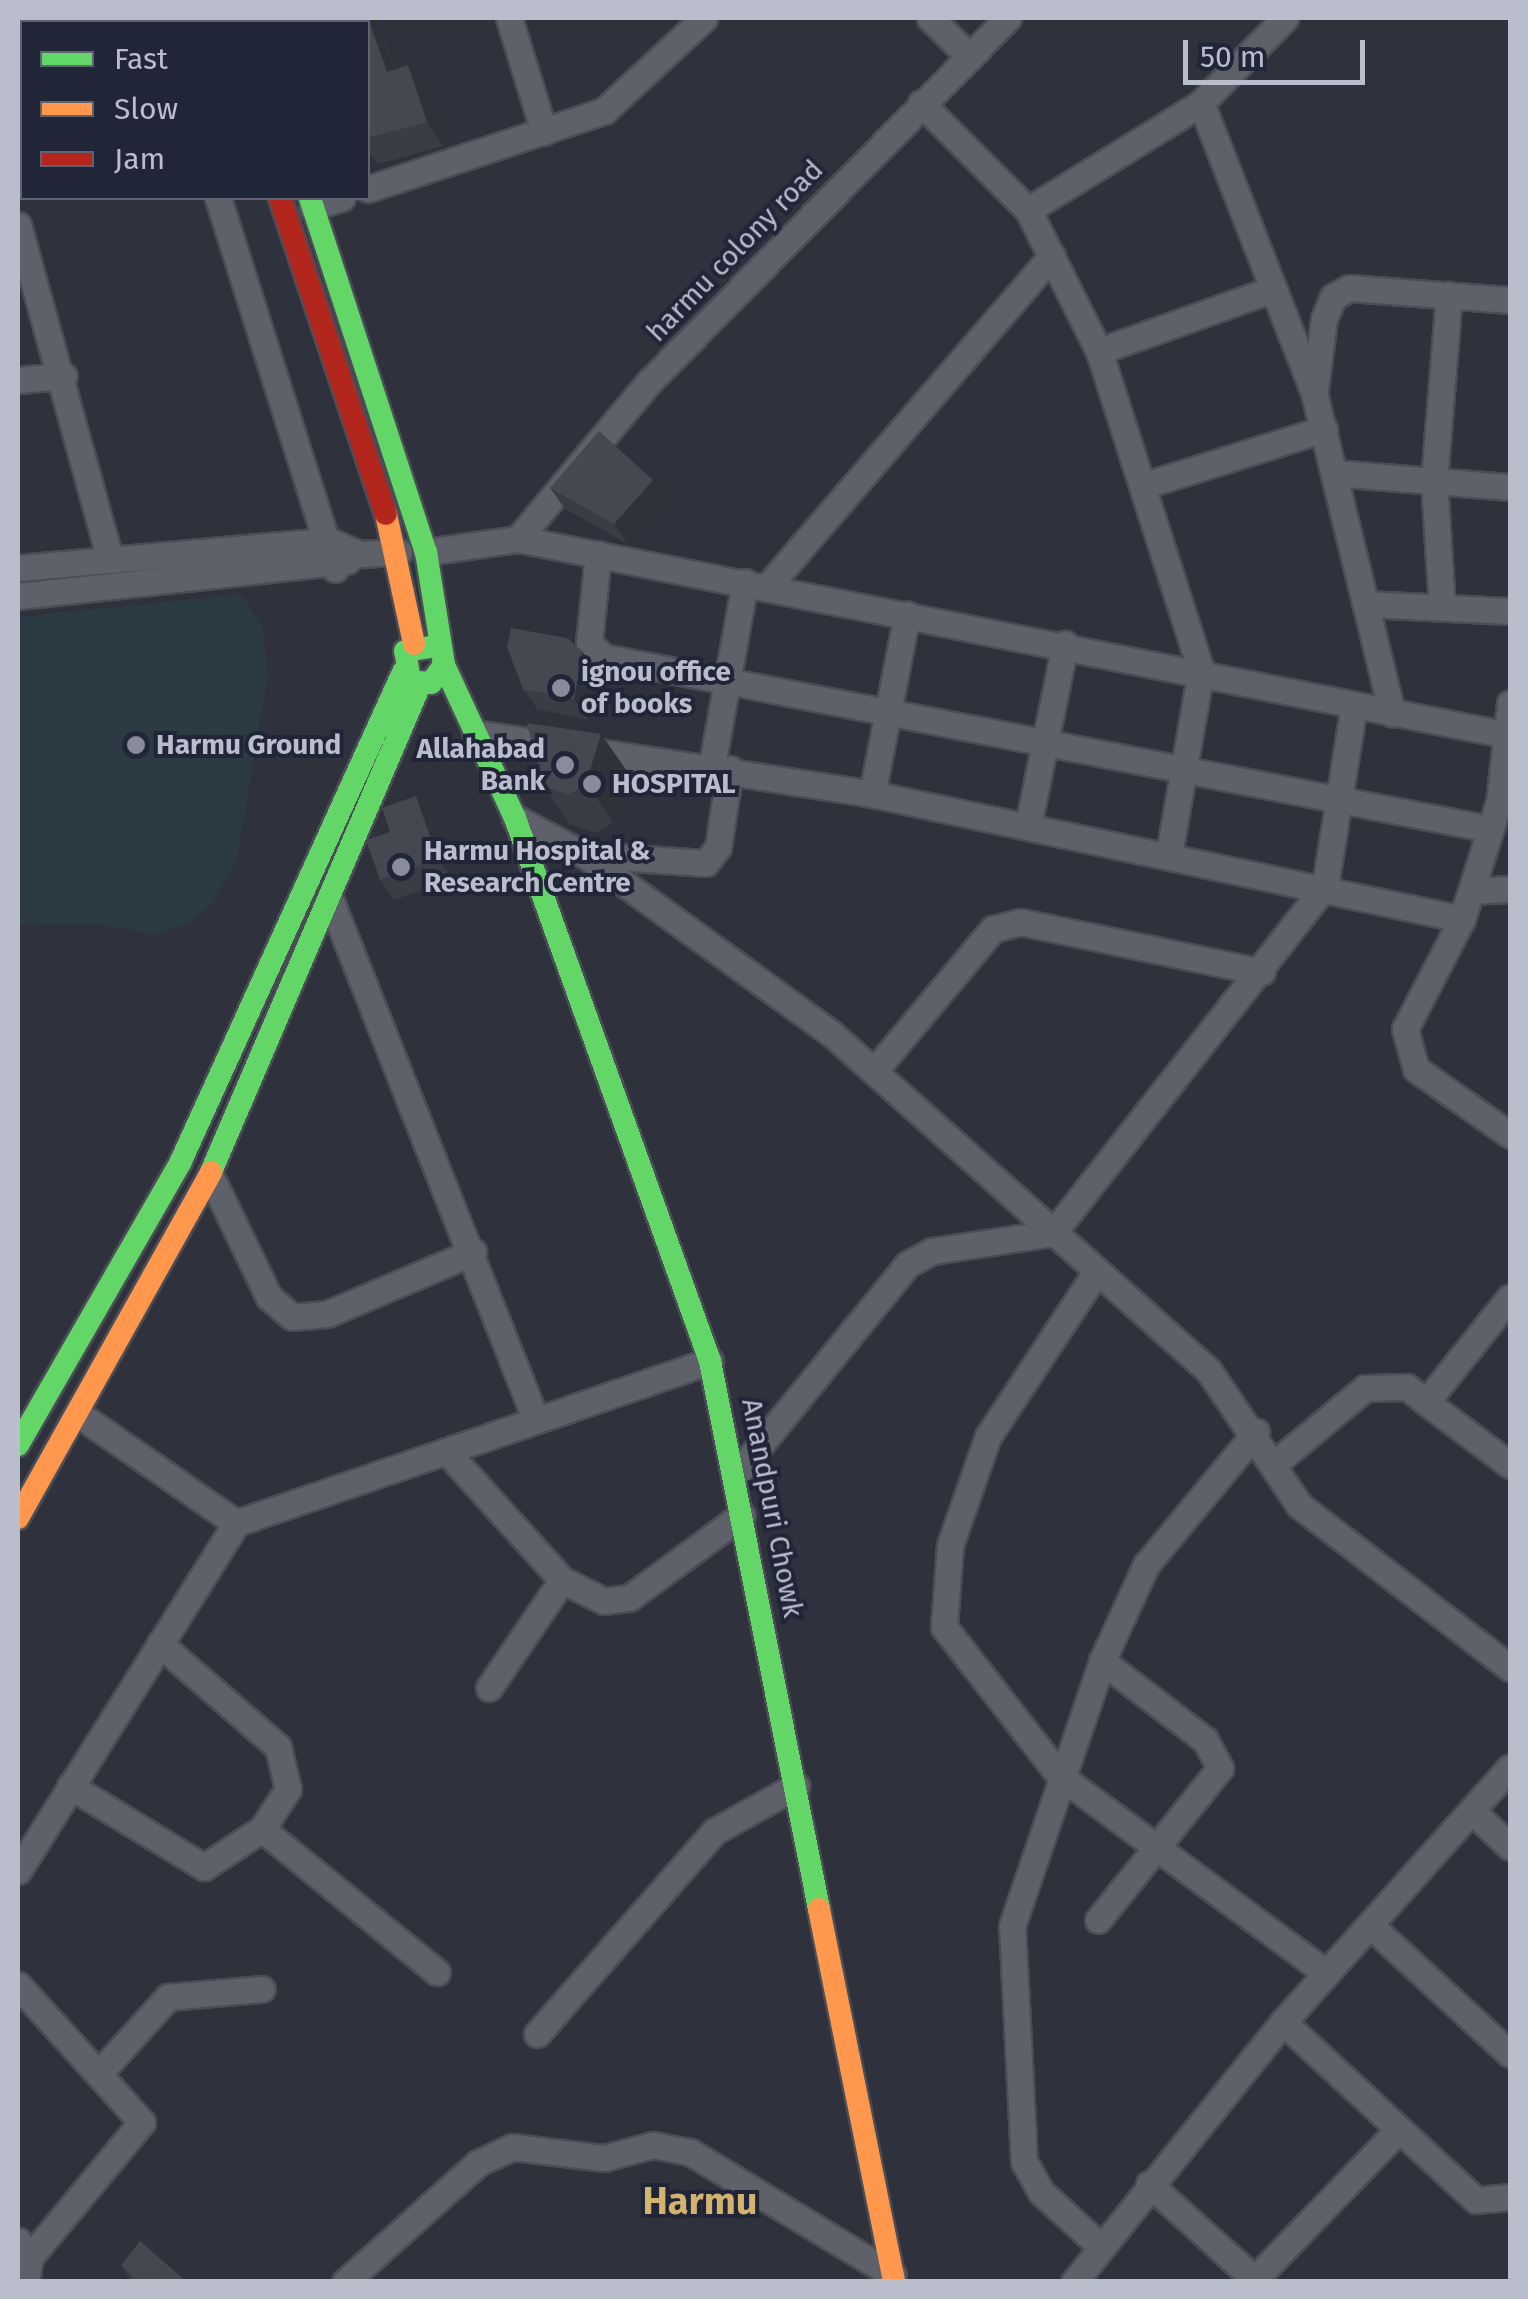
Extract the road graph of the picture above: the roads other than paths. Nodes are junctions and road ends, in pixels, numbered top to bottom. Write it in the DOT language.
graph roads {
  1 [pos="510,18"];
  2 [pos="930,18"];
  3 [pos="1008,18"];
  4 [pos="1285,18"];
  5 [pos="700,19"];
  6 [pos="969,56"];
  7 [pos="922,103"];
  8 [pos="1201,103"];
  9 [pos="544,132"];
  10 [pos="370,188"];
  11 [pos="219,200"];
  12 [pos="281,200"];
  13 [pos="311,202"];
  14 [pos="1028,210"];
  15 [pos="18,225"];
  16 [pos="1052,256"];
  17 [pos="1274,289"];
  18 [pos="1450,296"];
  19 [pos="1510,300"];
  20 [pos="1099,351"];
  21 [pos="64,376"];
  22 [pos="18,380"];
  23 [pos="1314,393"];
  24 [pos="1324,429"];
  25 [pos="1335,473"];
  26 [pos="1434,481"];
  27 [pos="1142,486"];
  28 [pos="1510,487"];
  29 [pos="518,538"];
  30 [pos="329,541"];
  31 [pos="399,552"];
  32 [pos="426,552"];
  33 [pos="360,554"];
  34 [pos="598,554"];
  35 [pos="110,558"];
  36 [pos="18,568"];
  37 [pos="334,568"];
  38 [pos="756,584"];
  39 [pos="18,596"];
  40 [pos="1366,604"];
  41 [pos="1442,608"];
  42 [pos="1510,611"];
  43 [pos="908,614"];
  44 [pos="1065,644"];
  45 [pos="431,652"];
  46 [pos="1202,670"];
  47 [pos="411,678"];
  48 [pos="727,681"];
  49 [pos="1510,703"];
  50 [pos="1354,705"];
  51 [pos="888,712"];
  52 [pos="1392,714"];
  53 [pos="475,733"];
  54 [pos="1508,735"];
  55 [pos="1045,742"];
  56 [pos="721,767"];
  57 [pos="1184,770"];
  58 [pos="872,794"];
  59 [pos="1339,800"];
  60 [pos="1505,801"];
  61 [pos="516,818"];
  62 [pos="1028,826"];
  63 [pos="1490,829"];
  64 [pos="1169,854"];
  65 [pos="585,855"];
  66 [pos="1325,886"];
  67 [pos="1510,889"];
  68 [pos="1471,891"];
  69 [pos="330,899"];
  70 [pos="1462,919"];
  71 [pos="1262,972"];
  72 [pos="875,1070"];
  73 [pos="1510,1136"];
  74 [pos="210,1175"];
  75 [pos="1053,1233"];
  76 [pos="473,1252"];
  77 [pos="1097,1270"];
  78 [pos="1510,1297"];
  79 [pos="710,1361"];
  80 [pos="1426,1402"];
  81 [pos="82,1416"];
  82 [pos="536,1420"];
  83 [pos="1256,1432"];
  84 [pos="18,1445"];
  85 [pos="446,1451"];
  86 [pos="1275,1463"];
  87 [pos="1510,1465"];
  88 [pos="739,1471"];
  89 [pos="742,1515"];
  90 [pos="18,1518"];
  91 [pos="236,1523"];
  92 [pos="562,1580"];
  93 [pos="160,1644"];
  94 [pos="1102,1661"];
  95 [pos="1510,1668"];
  96 [pos="488,1688"];
  97 [pos="1510,1767"];
  98 [pos="1060,1776"];
  99 [pos="70,1786"];
  100 [pos="796,1786"];
  101 [pos="1472,1811"];
  102 [pos="262,1830"];
  103 [pos="1510,1847"];
  104 [pos="1158,1850"];
  105 [pos="18,1870"];
  106 [pos="1098,1920"];
  107 [pos="1370,1925"];
  108 [pos="437,1972"];
  109 [pos="1326,1973"];
  110 [pos="18,1985"];
  111 [pos="262,1989"];
  112 [pos="1282,2022"];
  113 [pos="537,2034"];
  114 [pos="1510,2054"];
  115 [pos="102,2070"];
  116 [pos="1399,2130"];
  117 [pos="1149,2184"];
  118 [pos="1510,2197"];
  119 [pos="1099,2245"];
  120 [pos="24,2260"];
  121 [pos="894,2278"];
  122 [pos="1252,2280"];
  123 [pos="345,2282"];
  124 [pos="1074,2282"];
  1 -- 9 [label="street"];
  2 -- 6 [label="street"];
  3 -- 6 [label="street, harmu colony road"];
  4 -- 8 [label="street"];
  5 -- 9 [label="street"];
  6 -- 7 [label="street, harmu colony road"];
  7 -- 14 [label="street"];
  7 -- 29 [label="street, harmu colony road"];
  8 -- 14 [label="street"];
  8 -- 17 [label="street"];
  9 -- 10 [label="street"];
  11 -- 30 [label="street"];
  12 -- 31 [label="main road"];
  13 -- 32 [label="main road"];
  14 -- 16 [label="street"];
  15 -- 21 [label="street"];
  16 -- 20 [label="street"];
  16 -- 38 [label="street"];
  17 -- 20 [label="street"];
  17 -- 23 [label="street"];
  18 -- 19 [label="street"];
  18 -- 23 [label="street"];
  18 -- 26 [label="street"];
  20 -- 27 [label="street"];
  21 -- 22 [label="street"];
  21 -- 35 [label="street"];
  23 -- 24 [label="street"];
  24 -- 25 [label="street"];
  24 -- 27 [label="street"];
  25 -- 26 [label="street"];
  25 -- 40 [label="street"];
  26 -- 28 [label="street"];
  26 -- 41 [label="street"];
  27 -- 46 [label="street"];
  29 -- 32 [label="street"];
  29 -- 34 [label="street"];
  30 -- 33 [label="street"];
  30 -- 35 [label="street"];
  30 -- 37 [label="street"];
  31 -- 33 [label="street"];
  31 -- 45 [label="main road"];
  32 -- 45 [label="main road"];
  33 -- 37 [label="street"];
  34 -- 38 [label="street"];
  34 -- 48 [label="street"];
  35 -- 36 [label="street"];
  37 -- 39 [label="street"];
  38 -- 43 [label="street"];
  38 -- 48 [label="street"];
  40 -- 41 [label="street"];
  40 -- 52 [label="street"];
  41 -- 42 [label="street"];
  43 -- 44 [label="street"];
  43 -- 51 [label="street"];
  44 -- 46 [label="street"];
  44 -- 55 [label="street"];
  45 -- 47 [label="main road"];
  45 -- 47 [label="main road"];
  45 -- 53 [label="main road, Anandpuri Chowk"];
  46 -- 50 [label="street"];
  46 -- 57 [label="street"];
  47 -- 69 [label="main road"];
  47 -- 84 [label="main road"];
  48 -- 51 [label="street"];
  48 -- 56 [label="street"];
  49 -- 54 [label="street"];
  50 -- 52 [label="street"];
  50 -- 59 [label="street"];
  51 -- 55 [label="street"];
  51 -- 58 [label="street"];
  52 -- 54 [label="street"];
  53 -- 56 [label="street"];
  53 -- 61 [label="main road, Anandpuri Chowk"];
  54 -- 60 [label="street"];
  55 -- 57 [label="street"];
  55 -- 62 [label="street"];
  56 -- 58 [label="street"];
  56 -- 65 [label="street"];
  57 -- 59 [label="street"];
  57 -- 64 [label="street"];
  58 -- 62 [label="street"];
  59 -- 63 [label="street"];
  59 -- 66 [label="street"];
  60 -- 63 [label="street"];
  61 -- 65 [label="street"];
  61 -- 79 [label="main road, Anandpuri Chowk"];
  62 -- 64 [label="street"];
  63 -- 68 [label="street"];
  64 -- 66 [label="street"];
  65 -- 72 [label="street"];
  66 -- 70 [label="street"];
  66 -- 71 [label="street"];
  67 -- 68 [label="street"];
  68 -- 70 [label="street"];
  69 -- 74 [label="main road"];
  69 -- 76 [label="street"];
  70 -- 73 [label="street"];
  71 -- 72 [label="street"];
  71 -- 75 [label="street"];
  72 -- 75 [label="street"];
  74 -- 76 [label="street"];
  74 -- 81 [label="main road"];
  75 -- 77 [label="street"];
  75 -- 88 [label="street"];
  76 -- 82 [label="street"];
  77 -- 83 [label="street"];
  77 -- 98 [label="street"];
  78 -- 80 [label="street"];
  79 -- 82 [label="street"];
  79 -- 88 [label="main road, Anandpuri Chowk"];
  80 -- 86 [label="street"];
  80 -- 87 [label="street"];
  81 -- 90 [label="main road"];
  81 -- 91 [label="street"];
  82 -- 85 [label="street"];
  83 -- 86 [label="street"];
  83 -- 94 [label="street"];
  85 -- 91 [label="street"];
  85 -- 92 [label="street"];
  86 -- 95 [label="street"];
  88 -- 89 [label="main road, Anandpuri Chowk"];
  89 -- 92 [label="street"];
  89 -- 100 [label="main road, Anandpuri Chowk"];
  91 -- 93 [label="street"];
  92 -- 96 [label="street"];
  93 -- 99 [label="street"];
  93 -- 102 [label="street"];
  94 -- 98 [label="street"];
  94 -- 104 [label="street"];
  97 -- 101 [label="street"];
  98 -- 104 [label="street"];
  98 -- 119 [label="street"];
  99 -- 102 [label="street"];
  99 -- 105 [label="street"];
  100 -- 113 [label="street"];
  100 -- 121 [label="main road, Anandpuri Chowk"];
  101 -- 103 [label="street"];
  101 -- 107 [label="street"];
  102 -- 108 [label="street"];
  104 -- 106 [label="street"];
  104 -- 109 [label="street"];
  107 -- 109 [label="street"];
  107 -- 114 [label="street"];
  109 -- 112 [label="street"];
  110 -- 115 [label="street"];
  111 -- 115 [label="street"];
  112 -- 116 [label="street"];
  112 -- 117 [label="street"];
  115 -- 120 [label="street"];
  116 -- 118 [label="street"];
  116 -- 122 [label="street"];
  117 -- 119 [label="street"];
  117 -- 122 [label="street"];
  119 -- 124 [label="street"];
  121 -- 123 [label="street"];
}
